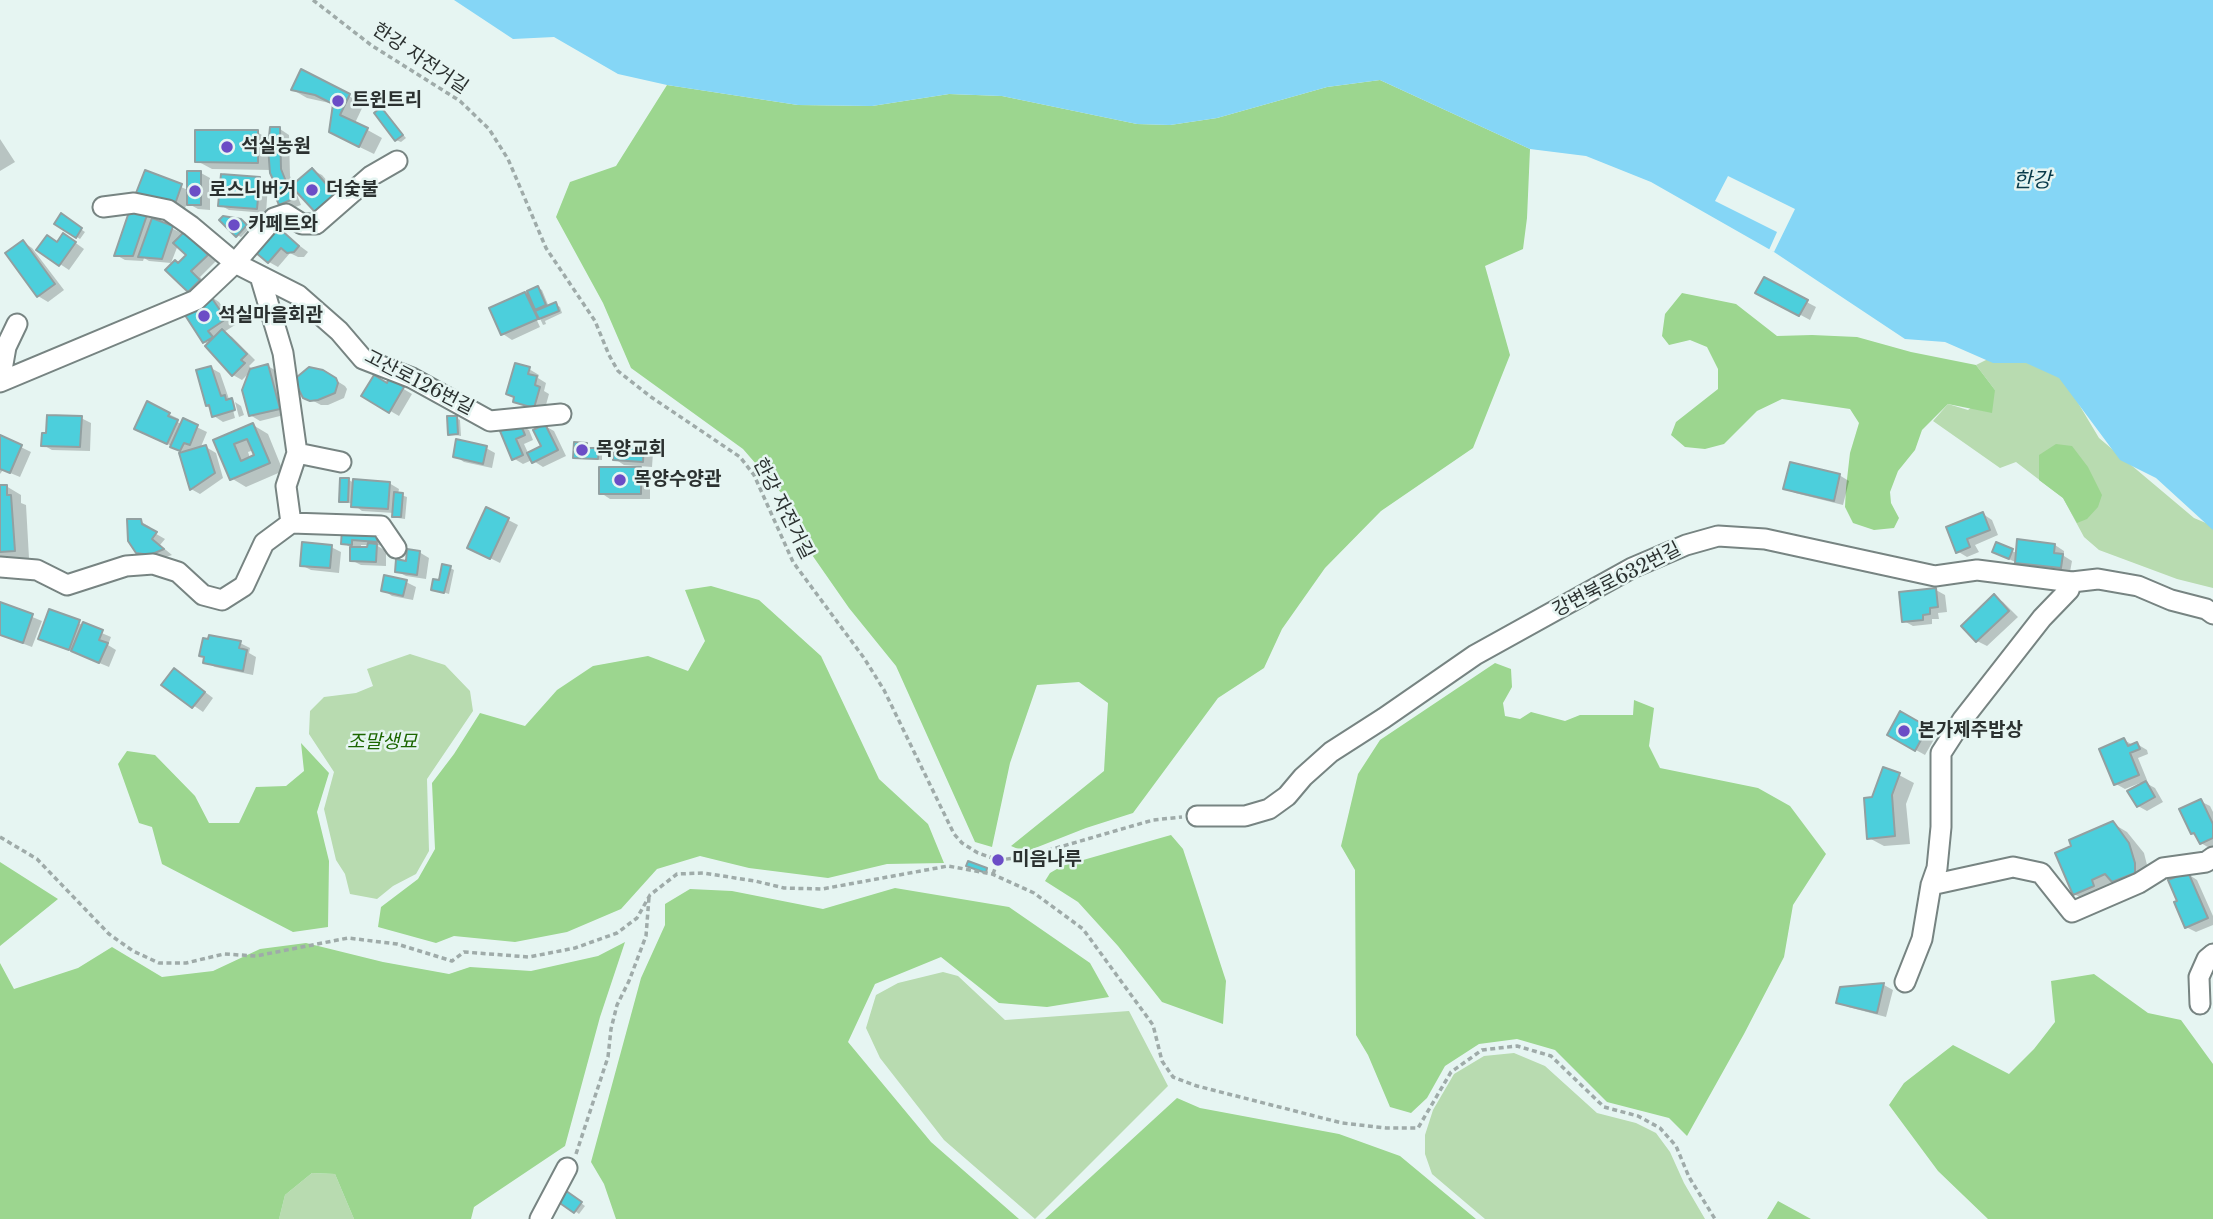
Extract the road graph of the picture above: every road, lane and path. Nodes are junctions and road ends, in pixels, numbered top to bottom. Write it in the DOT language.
graph roads {
  1 [pos="313,0"];
  2 [pos="397,161"];
  3 [pos="103,207"];
  4 [pos="236,263"];
  5 [pos="260,276"];
  6 [pos="17,324"];
  7 [pos="0,382"];
  8 [pos="561,414"];
  9 [pos="297,453"];
  10 [pos="341,462"];
  11 [pos="290,523"];
  12 [pos="396,548"];
  13 [pos="0,567"];
  14 [pos="2073,582"];
  15 [pos="2213,614"];
  16 [pos="1197,816"];
  17 [pos="0,837"];
  18 [pos="998,860"];
  19 [pos="2211,863"];
  20 [pos="992,874"];
  21 [pos="1931,885"];
  22 [pos="650,895"];
  23 [pos="2213,954"];
  24 [pos="1905,982"];
  25 [pos="2200,1004"];
  26 [pos="567,1168"];
  27 [pos="540,1219"];
  28 [pos="1715,1219"];
  1 -- 18 [label="path, 한강 자전거길"];
  2 -- 4 [label="street"];
  3 -- 4 [label="street, 고산로126번길"];
  4 -- 5 [label="street, 고산로126번길"];
  4 -- 7 [label="street"];
  5 -- 8 [label="street, 고산로126번길"];
  5 -- 9 [label="street"];
  6 -- 7 [label="street"];
  9 -- 10 [label="street"];
  9 -- 11 [label="street"];
  11 -- 12 [label="street"];
  11 -- 13 [label="street"];
  14 -- 15 [label="street, 강변북로632번길"];
  14 -- 16 [label="street, 강변북로632번길"];
  14 -- 21 [label="street"];
  16 -- 18 [label="path"];
  17 -- 22 [label="path"];
  18 -- 20 [label="path"];
  19 -- 21 [label="street"];
  20 -- 22 [label="path"];
  20 -- 28 [label="path"];
  21 -- 24 [label="street"];
  22 -- 26 [label="path"];
  23 -- 25 [label="street"];
  26 -- 27 [label="street"];
}
